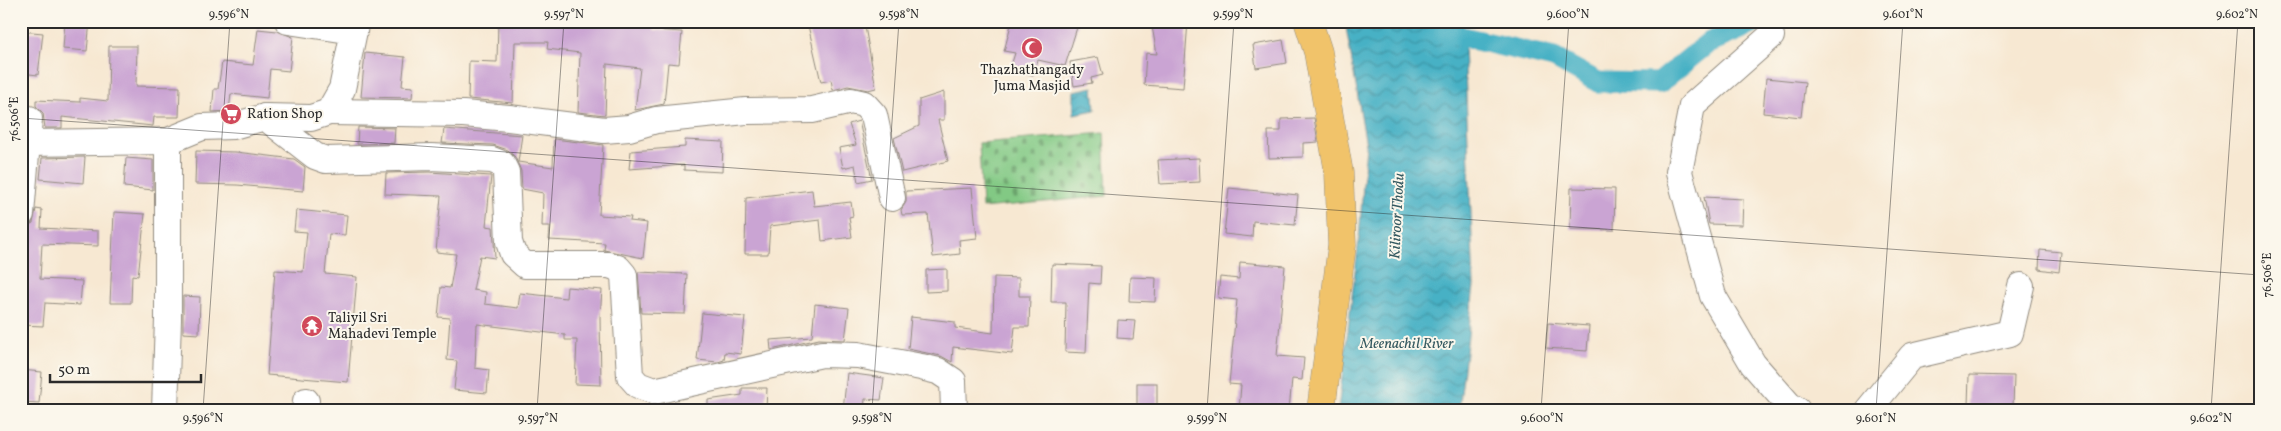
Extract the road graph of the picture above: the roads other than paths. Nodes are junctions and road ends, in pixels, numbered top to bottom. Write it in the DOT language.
graph roads {
  1 [pos="288,21"];
  2 [pos="1308,21"];
  3 [pos="355,26"];
  4 [pos="1771,36"];
  5 [pos="329,112"];
  6 [pos="265,117"];
  7 [pos="168,141"];
  8 [pos="892,198"];
  9 [pos="21,214"];
  10 [pos="2021,286"];
  11 [pos="164,410"];
  12 [pos="954,410"];
  13 [pos="1321,410"];
  14 [pos="1797,410"];
  15 [pos="1868,410"];
  1 -- 3 [label="street"];
  2 -- 13 [label="main road"];
  3 -- 5 [label="street"];
  4 -- 14 [label="street"];
  5 -- 6 [label="street"];
  5 -- 8 [label="street"];
  6 -- 7 [label="street"];
  6 -- 12 [label="street"];
  7 -- 9 [label="street"];
  7 -- 11 [label="street"];
  10 -- 15 [label="street"];
}
